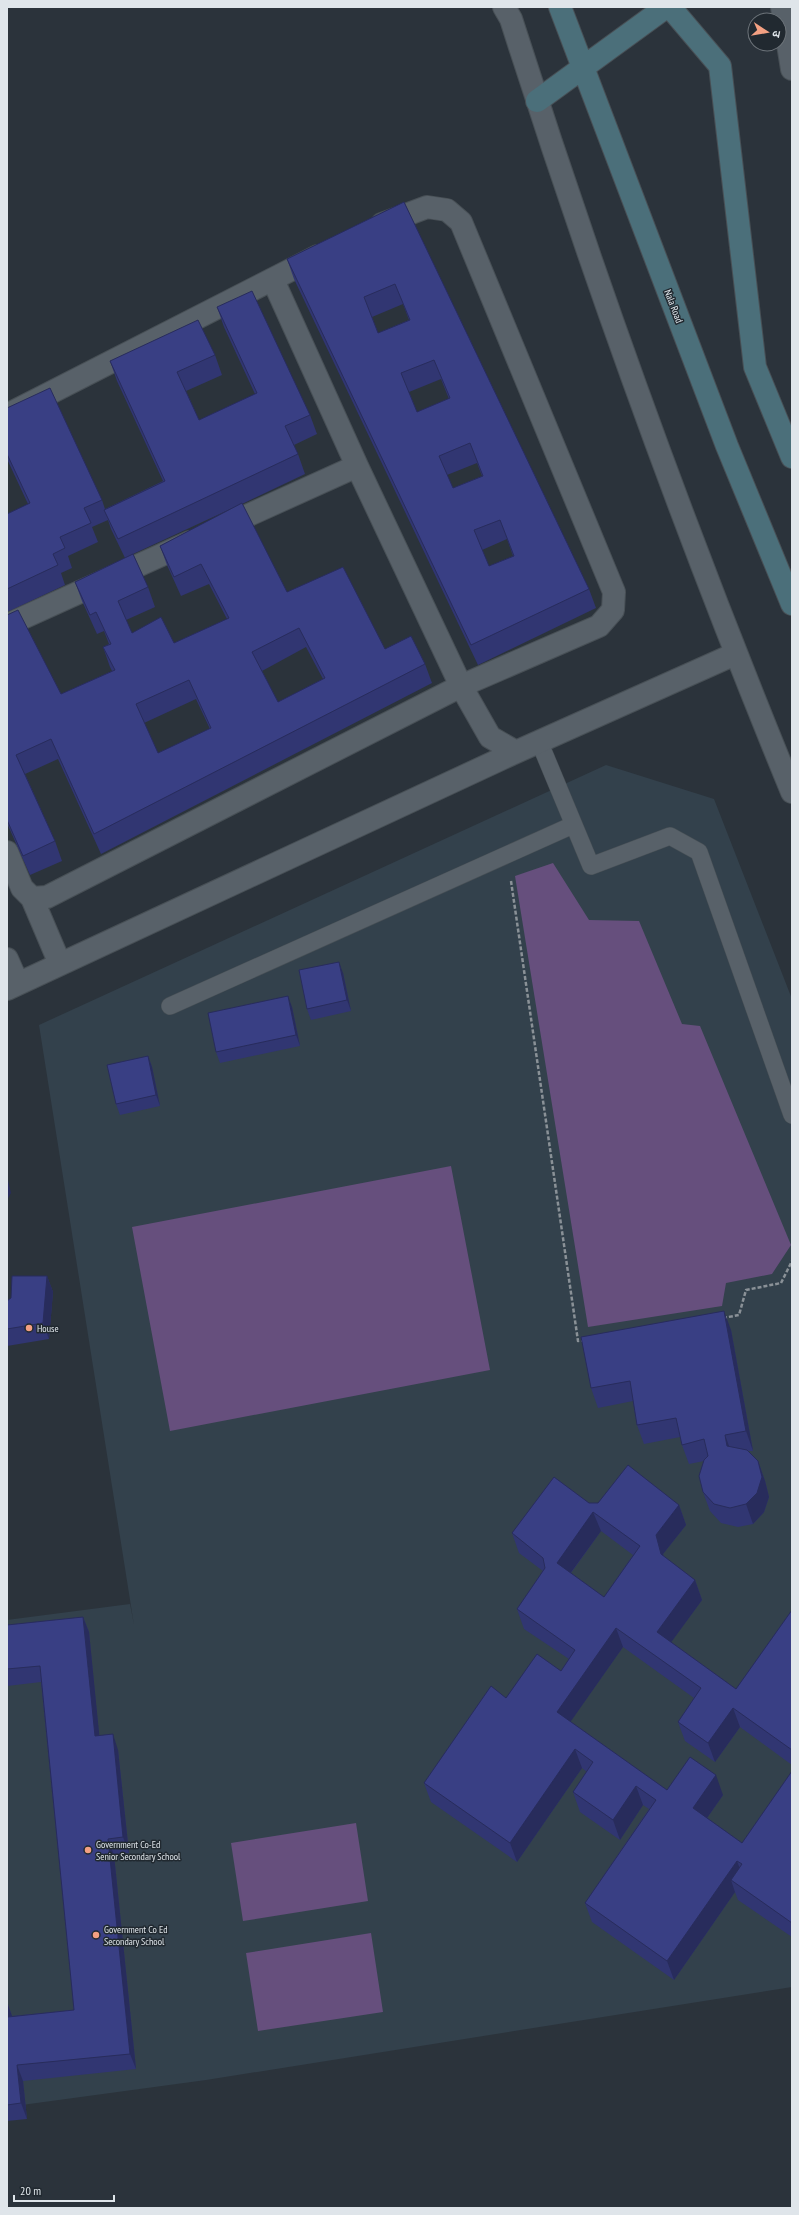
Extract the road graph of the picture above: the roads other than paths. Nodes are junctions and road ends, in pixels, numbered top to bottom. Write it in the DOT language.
graph roads {
  1 [pos="504,7"];
  2 [pos="560,7"];
  3 [pos="666,7"];
  4 [pos="670,7"];
  5 [pos="782,7"];
  6 [pos="583,68"];
  7 [pos="792,69"];
  8 [pos="537,101"];
  9 [pos="361,234"];
  10 [pos="334,247"];
  11 [pos="273,280"];
  12 [pos="7,415"];
  13 [pos="792,457"];
  14 [pos="357,466"];
  15 [pos="792,604"];
  16 [pos="7,625"];
  17 [pos="735,654"];
  18 [pos="461,686"];
  19 [pos="539,741"];
  20 [pos="516,752"];
  21 [pos="792,792"];
  22 [pos="573,825"];
  23 [pos="7,852"];
  24 [pos="32,898"];
  25 [pos="7,960"];
  26 [pos="60,964"];
  27 [pos="13,986"];
  28 [pos="170,1006"];
  29 [pos="792,1114"];
  1 -- 8 [label="street"];
  2 -- 6 [label="main road, Nala Road"];
  3 -- 6 [label="main road"];
  4 -- 13 [label="main road"];
  5 -- 7 [label="street"];
  6 -- 8 [label="main road"];
  6 -- 15 [label="main road, Nala Road"];
  8 -- 17 [label="street"];
  9 -- 18 [label="street"];
  10 -- 11 [label="street"];
  11 -- 12 [label="street"];
  11 -- 14 [label="street"];
  14 -- 16 [label="street"];
  14 -- 18 [label="street"];
  17 -- 19 [label="street"];
  17 -- 21 [label="street"];
  18 -- 20 [label="street"];
  18 -- 24 [label="street"];
  19 -- 20 [label="street"];
  19 -- 22 [label="lane"];
  20 -- 26 [label="street"];
  22 -- 28 [label="lane"];
  22 -- 29 [label="lane"];
  23 -- 24 [label="street"];
  24 -- 26 [label="street"];
  25 -- 27 [label="street"];
  26 -- 27 [label="street"];
}
